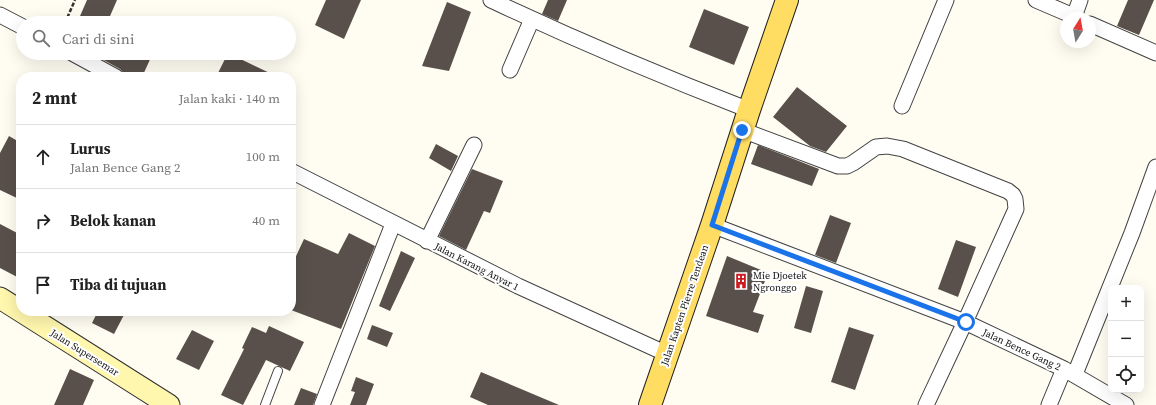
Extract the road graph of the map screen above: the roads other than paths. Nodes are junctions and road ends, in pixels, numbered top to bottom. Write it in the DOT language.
graph roads {
  1 [pos="491,0"];
  2 [pos="787,0"];
  3 [pos="946,0"];
  4 [pos="1036,0"];
  5 [pos="1080,0"];
  6 [pos="1064,12"];
  7 [pos="1077,12"];
  8 [pos="0,15"];
  9 [pos="532,19"];
  10 [pos="16,23"];
  11 [pos="1096,27"];
  12 [pos="1156,53"];
  13 [pos="85,60"];
  14 [pos="510,70"];
  15 [pos="107,72"];
  16 [pos="902,106"];
  17 [pos="746,120"];
  18 [pos="474,145"];
  19 [pos="1156,167"];
  20 [pos="296,175"];
  21 [pos="393,224"];
  22 [pos="712,225"];
  23 [pos="427,241"];
  24 [pos="0,298"];
  25 [pos="16,308"];
  26 [pos="28,316"];
  27 [pos="966,322"];
  28 [pos="667,354"];
  29 [pos="278,372"];
  30 [pos="1070,372"];
  31 [pos="169,405"];
  32 [pos="265,405"];
  33 [pos="322,405"];
  34 [pos="650,405"];
  35 [pos="926,405"];
  36 [pos="1049,405"];
  37 [pos="1126,405"];
  1 -- 9 [label="street"];
  2 -- 17 [label="main road, Jalan Kapten Pierre Tendean"];
  3 -- 16 [label="street"];
  4 -- 6 [label="street"];
  5 -- 7 [label="street"];
  8 -- 10 [label="street"];
  9 -- 14 [label="street"];
  9 -- 17 [label="street"];
  11 -- 12 [label="street"];
  13 -- 15 [label="street"];
  17 -- 22 [label="main road, Jalan Kapten Pierre Tendean"];
  17 -- 27 [label="street"];
  18 -- 23 [label="street"];
  19 -- 30 [label="street"];
  20 -- 21 [label="street, Jalan Karang Anyar 1"];
  21 -- 23 [label="street, Jalan Karang Anyar 1"];
  21 -- 33 [label="street"];
  22 -- 27 [label="street, Jalan Bence Gang 2"];
  22 -- 28 [label="main road, Jalan Kapten Pierre Tendean"];
  23 -- 28 [label="street, Jalan Karang Anyar 1"];
  24 -- 25 [label="main road, Jalan Supersemar"];
  26 -- 31 [label="main road, Jalan Supersemar"];
  27 -- 30 [label="street, Jalan Bence Gang 2"];
  27 -- 35 [label="street"];
  28 -- 34 [label="main road, Jalan Kapten Pierre Tendean"];
  29 -- 32 [label="lane"];
  30 -- 36 [label="street"];
  30 -- 37 [label="street, Jalan Bence Gang 2"];
}
